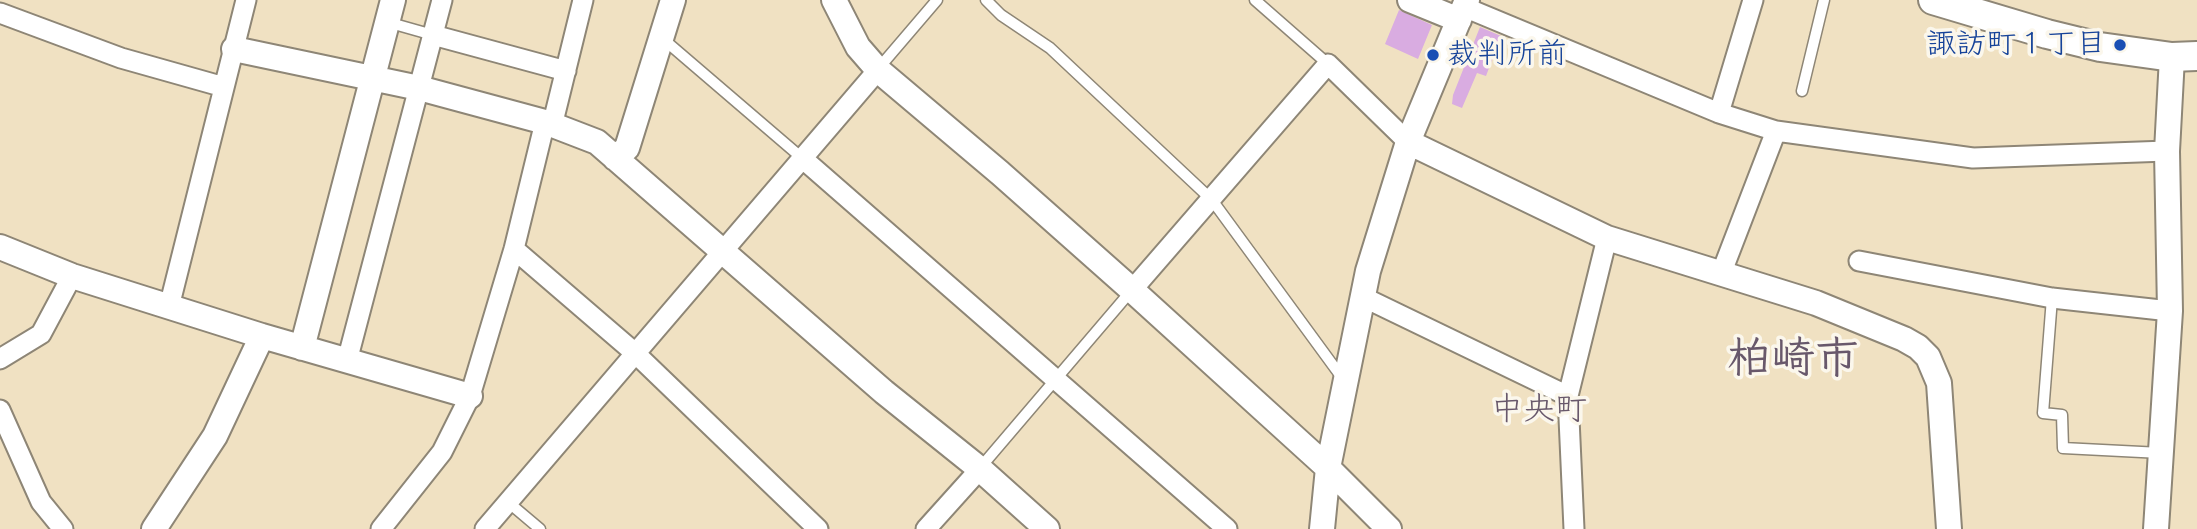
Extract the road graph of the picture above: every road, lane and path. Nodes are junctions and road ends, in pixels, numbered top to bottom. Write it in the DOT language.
graph roads {
  1 [pos="246,0"];
  2 [pos="442,0"];
  3 [pos="583,0"];
  4 [pos="673,0"];
  5 [pos="834,0"];
  6 [pos="937,0"];
  7 [pos="986,0"];
  8 [pos="1255,0"];
  9 [pos="1410,0"];
  10 [pos="1753,0"];
  11 [pos="1824,0"];
  12 [pos="1944,2"];
  13 [pos="1463,9"];
  14 [pos="390,11"];
  15 [pos="0,13"];
  16 [pos="433,35"];
  17 [pos="662,38"];
  18 [pos="234,49"];
  19 [pos="2185,56"];
  20 [pos="1328,64"];
  21 [pos="878,70"];
  22 [pos="566,71"];
  23 [pos="372,78"];
  24 [pos="224,87"];
  25 [pos="419,88"];
  26 [pos="1802,91"];
  27 [pos="1718,113"];
  28 [pos="549,124"];
  29 [pos="1776,131"];
  30 [pos="1408,142"];
  31 [pos="2167,151"];
  32 [pos="615,158"];
  33 [pos="803,158"];
  34 [pos="1212,200"];
  35 [pos="1607,238"];
  36 [pos="0,247"];
  37 [pos="514,249"];
  38 [pos="722,252"];
  39 [pos="1859,261"];
  40 [pos="1721,274"];
  41 [pos="72,276"];
  42 [pos="1132,290"];
  43 [pos="1363,297"];
  44 [pos="2052,298"];
  45 [pos="169,307"];
  46 [pos="2170,311"];
  47 [pos="262,336"];
  48 [pos="302,348"];
  49 [pos="635,353"];
  50 [pos="0,359"];
  51 [pos="347,360"];
  52 [pos="1057,379"];
  53 [pos="1345,382"];
  54 [pos="470,396"];
  55 [pos="1569,396"];
  56 [pos="0,410"];
  57 [pos="2161,453"];
  58 [pos="1328,467"];
  59 [pos="980,469"];
  60 [pos="508,502"];
  61 [pos="63,529"];
  62 [pos="154,529"];
  63 [pos="381,529"];
  64 [pos="485,529"];
  65 [pos="540,529"];
  66 [pos="818,529"];
  67 [pos="926,529"];
  68 [pos="1046,529"];
  69 [pos="1227,529"];
  70 [pos="1322,529"];
  71 [pos="1389,529"];
  72 [pos="1574,529"];
  73 [pos="1949,529"];
  74 [pos="2156,529"];
  1 -- 18 [label="street"];
  2 -- 16 [label="street"];
  3 -- 22 [label="street"];
  4 -- 17 [label="street"];
  5 -- 21 [label="street"];
  6 -- 21 [label="lane"];
  7 -- 34 [label="lane"];
  8 -- 20 [label="lane"];
  9 -- 13 [label="street"];
  10 -- 27 [label="street"];
  11 -- 26 [label="lane"];
  12 -- 19 [label="main road"];
  13 -- 27 [label="street"];
  13 -- 30 [label="street"];
  14 -- 16 [label="lane"];
  14 -- 23 [label="street"];
  15 -- 24 [label="street"];
  16 -- 22 [label="street"];
  16 -- 25 [label="street"];
  17 -- 32 [label="street"];
  17 -- 33 [label="lane"];
  18 -- 23 [label="street"];
  18 -- 24 [label="street"];
  19 -- 31 [label="street"];
  20 -- 30 [label="street"];
  20 -- 34 [label="street"];
  21 -- 33 [label="street"];
  21 -- 42 [label="street"];
  22 -- 28 [label="street"];
  23 -- 25 [label="street"];
  23 -- 48 [label="street"];
  24 -- 45 [label="street"];
  25 -- 28 [label="street"];
  25 -- 51 [label="street"];
  27 -- 29 [label="street"];
  28 -- 32 [label="street"];
  28 -- 37 [label="street"];
  29 -- 31 [label="street"];
  29 -- 40 [label="street"];
  30 -- 35 [label="street"];
  30 -- 43 [label="street"];
  31 -- 46 [label="street"];
  32 -- 38 [label="street"];
  33 -- 38 [label="street"];
  33 -- 52 [label="street"];
  34 -- 42 [label="street"];
  34 -- 53 [label="lane"];
  35 -- 40 [label="street"];
  35 -- 55 [label="street"];
  36 -- 41 [label="street"];
  37 -- 49 [label="street"];
  37 -- 54 [label="street"];
  38 -- 49 [label="street"];
  38 -- 59 [label="street"];
  39 -- 44 [label="street"];
  40 -- 73 [label="street"];
  41 -- 45 [label="street"];
  41 -- 50 [label="street"];
  42 -- 52 [label="lane"];
  42 -- 58 [label="street"];
  43 -- 53 [label="street"];
  43 -- 55 [label="street"];
  44 -- 46 [label="street"];
  44 -- 57 [label="lane"];
  45 -- 47 [label="street"];
  46 -- 57 [label="street"];
  47 -- 48 [label="street"];
  47 -- 62 [label="street"];
  48 -- 51 [label="street"];
  49 -- 60 [label="street"];
  49 -- 66 [label="street"];
  51 -- 54 [label="street"];
  52 -- 59 [label="lane"];
  52 -- 69 [label="street"];
  53 -- 58 [label="street"];
  54 -- 63 [label="street"];
  55 -- 72 [label="street"];
  56 -- 61 [label="street"];
  57 -- 74 [label="street"];
  58 -- 70 [label="street"];
  58 -- 71 [label="street"];
  59 -- 67 [label="street"];
  59 -- 68 [label="street"];
  60 -- 64 [label="street"];
  60 -- 65 [label="lane"];
}
